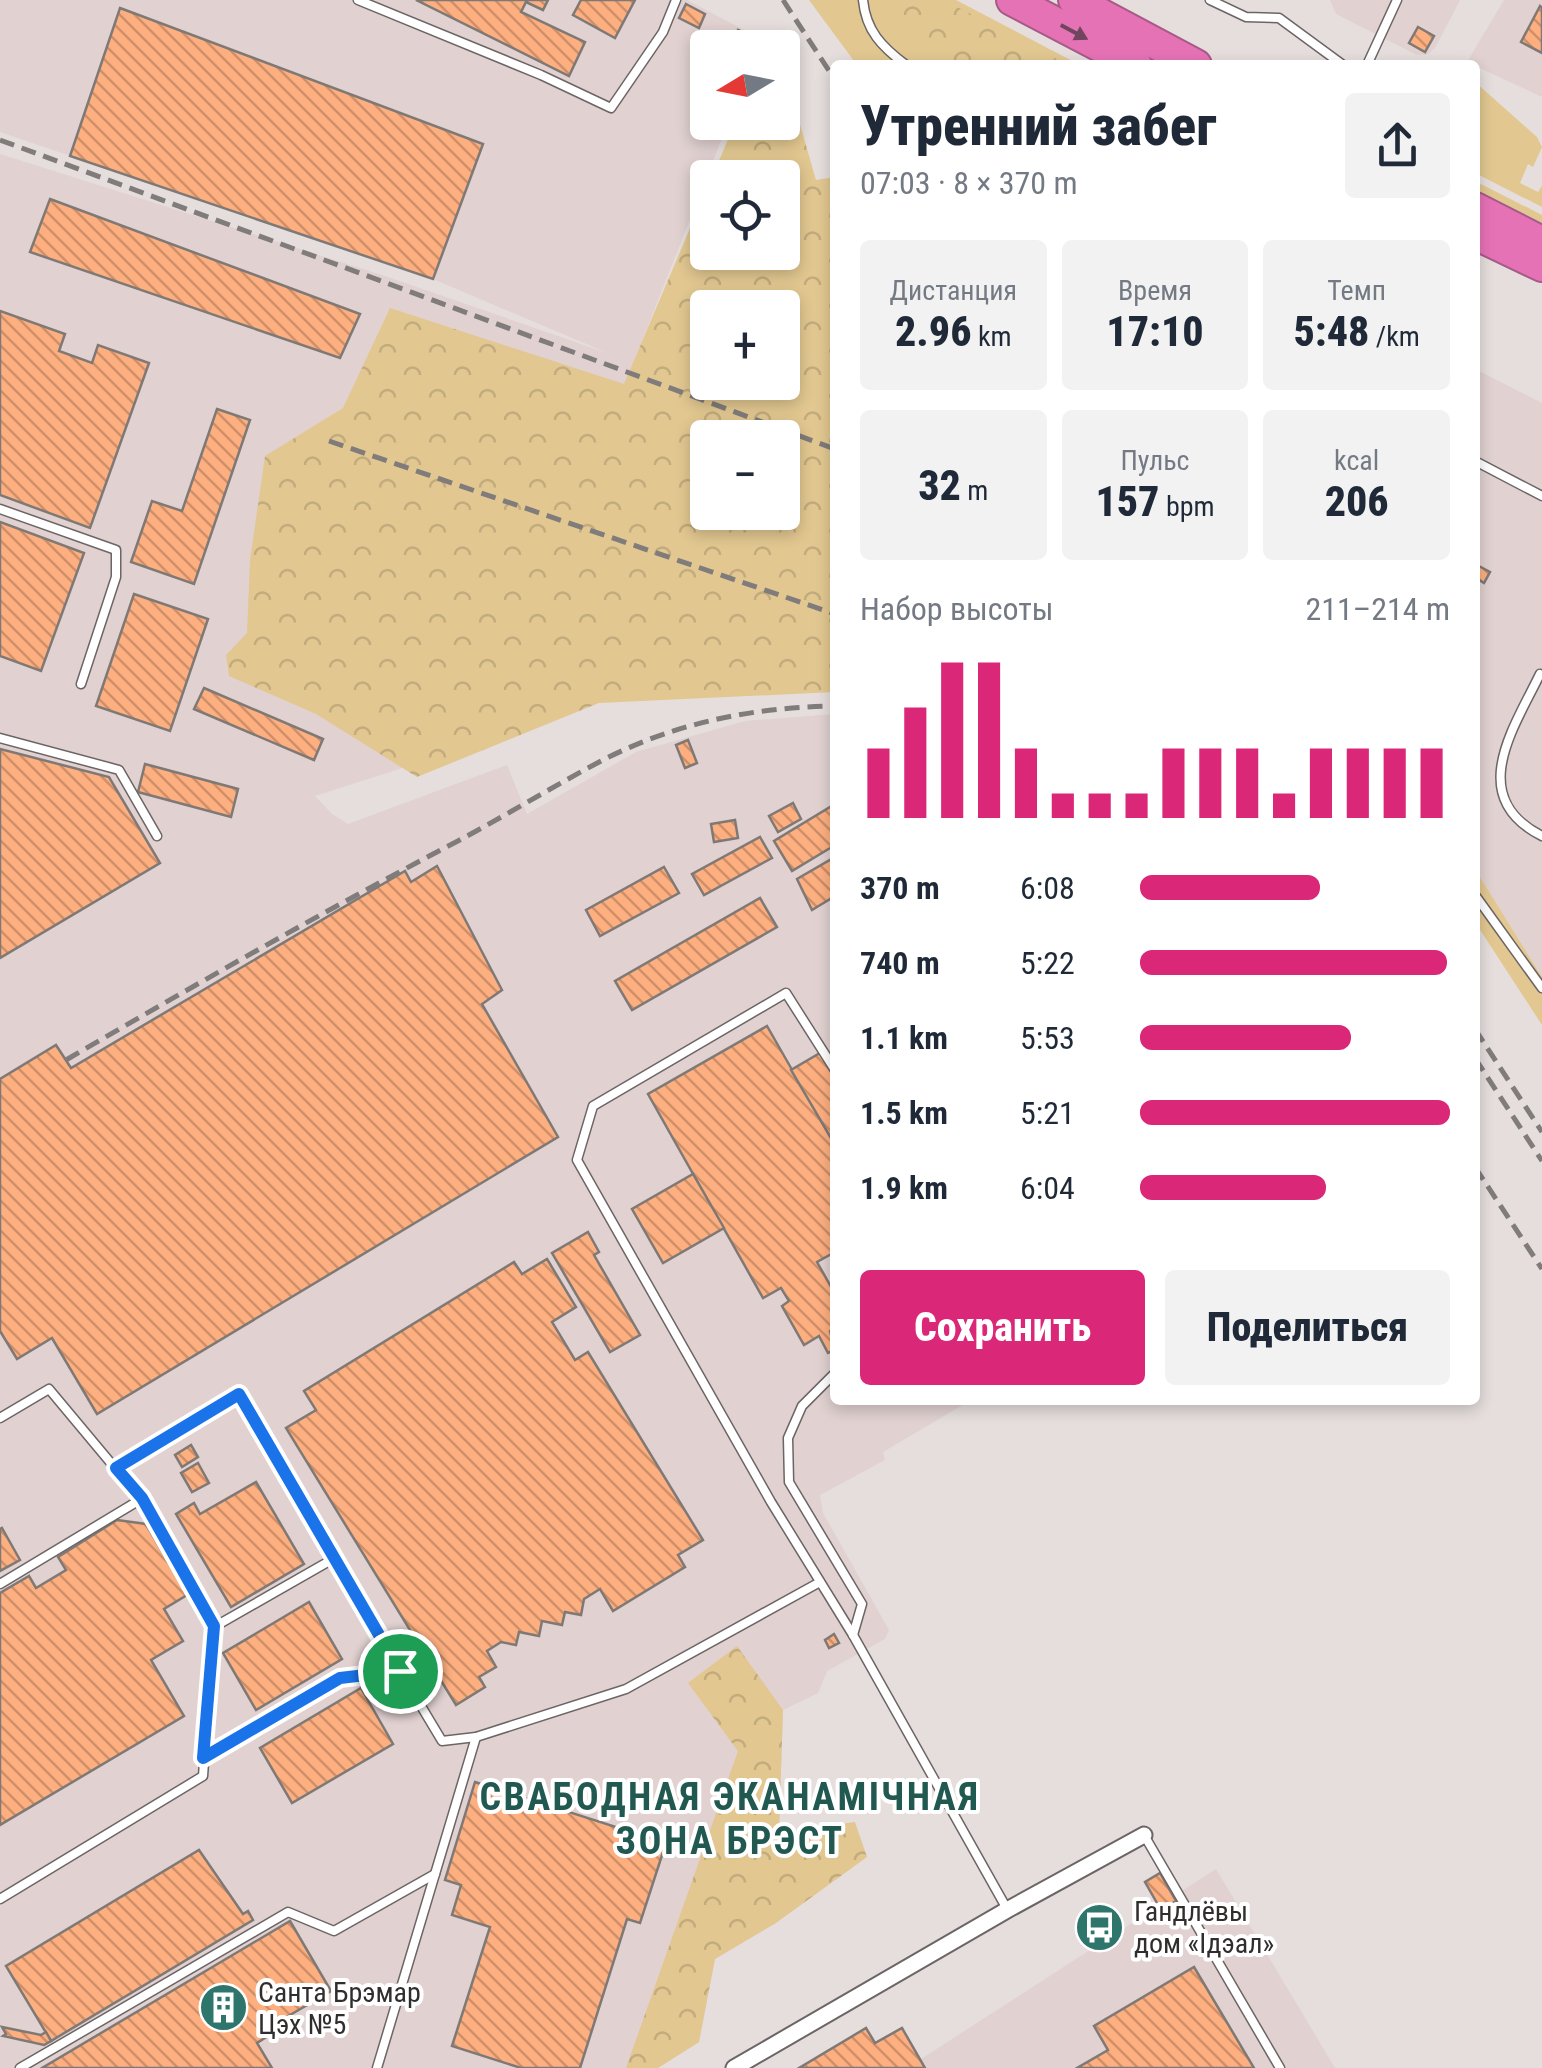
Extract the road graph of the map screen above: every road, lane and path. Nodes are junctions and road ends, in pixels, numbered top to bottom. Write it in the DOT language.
graph roads {
  1 [pos="358,0"];
  2 [pos="676,0"];
  3 [pos="863,0"];
  4 [pos="1012,0"];
  5 [pos="1074,0"];
  6 [pos="1210,0"];
  7 [pos="1397,0"];
  8 [pos="900,60"];
  9 [pos="1126,60"];
  10 [pos="1187,60"];
  11 [pos="1336,60"];
  12 [pos="1369,60"];
  13 [pos="1480,211"];
  14 [pos="1480,236"];
  15 [pos="1542,242"];
  16 [pos="1542,266"];
  17 [pos="1480,464"];
  18 [pos="1542,496"];
  19 [pos="0,509"];
  20 [pos="1540,674"];
  21 [pos="82,684"];
  22 [pos="0,738"];
  23 [pos="156,836"];
  24 [pos="1542,836"];
  25 [pos="1480,902"];
  26 [pos="1542,988"];
  27 [pos="830,1062"];
  28 [pos="830,1378"];
  29 [pos="0,1418"];
  30 [pos="116,1468"];
  31 [pos="142,1498"];
  32 [pos="332,1559"];
  33 [pos="820,1582"];
  34 [pos="0,1584"];
  35 [pos="214,1626"];
  36 [pos="853,1635"];
  37 [pos="400,1671"];
  38 [pos="476,1738"];
  39 [pos="203,1758"];
  40 [pos="1144,1835"];
  41 [pos="435,1874"];
  42 [pos="0,1899"];
  43 [pos="1007,1910"];
  44 [pos="20,2068"];
  45 [pos="377,2068"];
  46 [pos="734,2068"];
  47 [pos="1280,2068"];
  1 -- 2 [label="lane"];
  3 -- 8 [label="lane"];
  4 -- 9 [label="highway, one-way"];
  5 -- 10 [label="highway"];
  6 -- 11 [label="lane"];
  7 -- 12 [label="lane"];
  13 -- 15 [label="highway"];
  14 -- 16 [label="highway"];
  17 -- 18 [label="lane"];
  19 -- 21 [label="lane"];
  20 -- 24 [label="lane"];
  22 -- 23 [label="lane"];
  25 -- 26 [label="lane"];
  27 -- 33 [label="lane"];
  28 -- 36 [label="lane"];
  29 -- 30 [label="lane"];
  30 -- 31 [label="lane"];
  30 -- 32 [label="lane"];
  31 -- 34 [label="lane"];
  31 -- 35 [label="lane"];
  32 -- 35 [label="lane"];
  32 -- 37 [label="lane"];
  33 -- 36 [label="lane"];
  33 -- 38 [label="lane"];
  35 -- 39 [label="lane"];
  36 -- 43 [label="lane"];
  37 -- 38 [label="lane"];
  37 -- 39 [label="lane"];
  38 -- 41 [label="lane"];
  39 -- 42 [label="lane"];
  40 -- 43 [label="street"];
  40 -- 47 [label="lane"];
  41 -- 44 [label="lane"];
  41 -- 45 [label="lane"];
  43 -- 46 [label="street"];
}
